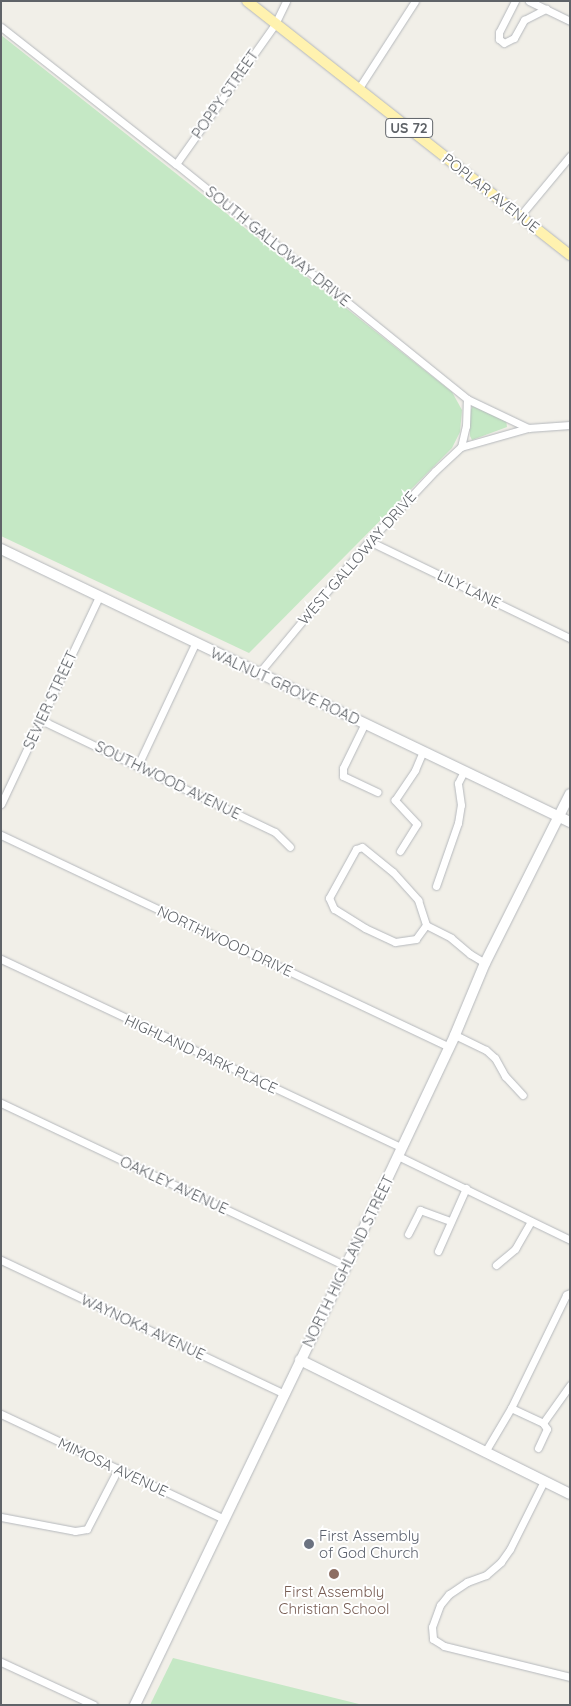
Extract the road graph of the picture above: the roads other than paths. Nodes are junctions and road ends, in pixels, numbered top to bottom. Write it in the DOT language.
graph roads {
  1 [pos="247,1"];
  2 [pos="286,1"];
  3 [pos="415,1"];
  4 [pos="516,1"];
  5 [pos="530,1"];
  6 [pos="546,9"];
  7 [pos="570,21"];
  8 [pos="275,24"];
  9 [pos="1,27"];
  10 [pos="359,88"];
  11 [pos="570,156"];
  12 [pos="176,164"];
  13 [pos="520,216"];
  14 [pos="570,255"];
  15 [pos="467,399"];
  16 [pos="570,425"];
  17 [pos="528,428"];
  18 [pos="461,447"];
  19 [pos="369,541"];
  20 [pos="1,549"];
  21 [pos="99,597"];
  22 [pos="570,638"];
  23 [pos="195,644"];
  24 [pos="259,673"];
  25 [pos="41,720"];
  26 [pos="365,723"];
  27 [pos="423,751"];
  28 [pos="138,765"];
  29 [pos="464,772"];
  30 [pos="377,792"];
  31 [pos="570,794"];
  32 [pos="1,804"];
  33 [pos="559,816"];
  34 [pos="570,822"];
  35 [pos="1,835"];
  36 [pos="290,847"];
  37 [pos="400,851"];
  38 [pos="436,886"];
  39 [pos="426,925"];
  40 [pos="1,959"];
  41 [pos="485,963"];
  42 [pos="456,1035"];
  43 [pos="449,1047"];
  44 [pos="523,1095"];
  45 [pos="1,1103"];
  46 [pos="400,1152"];
  47 [pos="466,1188"];
  48 [pos="450,1221"];
  49 [pos="531,1221"];
  50 [pos="408,1234"];
  51 [pos="570,1240"];
  52 [pos="438,1251"];
  53 [pos="1,1260"];
  54 [pos="496,1265"];
  55 [pos="346,1266"];
  56 [pos="568,1294"];
  57 [pos="300,1360"];
  58 [pos="570,1384"];
  59 [pos="285,1394"];
  60 [pos="511,1408"];
  61 [pos="1,1414"];
  62 [pos="543,1423"];
  63 [pos="538,1448"];
  64 [pos="484,1452"];
  65 [pos="118,1469"];
  66 [pos="544,1481"];
  67 [pos="570,1494"];
  68 [pos="1,1517"];
  69 [pos="224,1519"];
  70 [pos="1,1662"];
  71 [pos="570,1677"];
  72 [pos="94,1705"];
  73 [pos="135,1705"];
  1 -- 8 [label="main road, POPLAR AVENUE / US 72"];
  2 -- 8 [label="street, POPPY STREET"];
  3 -- 10 [label="street"];
  4 -- 6 [label="street"];
  5 -- 6 [label="street"];
  6 -- 7 [label="street"];
  8 -- 10 [label="main road, POPLAR AVENUE / US 72"];
  8 -- 12 [label="street, POPPY STREET"];
  9 -- 12 [label="street, SOUTH GALLOWAY DRIVE"];
  10 -- 13 [label="main road, POPLAR AVENUE / US 72"];
  11 -- 13 [label="street"];
  12 -- 15 [label="street, SOUTH GALLOWAY DRIVE"];
  13 -- 14 [label="main road, POPLAR AVENUE / US 72"];
  15 -- 17 [label="street, SOUTH GALLOWAY DRIVE"];
  15 -- 18 [label="street"];
  16 -- 17 [label="street, SOUTH GALLOWAY DRIVE"];
  17 -- 18 [label="street, WEST GALLOWAY DRIVE"];
  18 -- 19 [label="street, WEST GALLOWAY DRIVE"];
  19 -- 22 [label="street, LILY LANE"];
  19 -- 24 [label="street, WEST GALLOWAY DRIVE"];
  20 -- 21 [label="main road, WALNUT GROVE ROAD"];
  21 -- 23 [label="main road, WALNUT GROVE ROAD"];
  21 -- 25 [label="street, SEVIER STREET"];
  23 -- 24 [label="main road, WALNUT GROVE ROAD"];
  23 -- 28 [label="street"];
  24 -- 26 [label="main road, WALNUT GROVE ROAD"];
  25 -- 28 [label="street, SOUTHWOOD AVENUE"];
  25 -- 32 [label="street, SEVIER STREET"];
  26 -- 27 [label="main road, WALNUT GROVE ROAD"];
  26 -- 30 [label="street"];
  27 -- 29 [label="main road, WALNUT GROVE ROAD"];
  27 -- 37 [label="street"];
  28 -- 36 [label="street, SOUTHWOOD AVENUE"];
  29 -- 33 [label="main road, WALNUT GROVE ROAD"];
  29 -- 38 [label="street"];
  31 -- 33 [label="main road, NORTH HIGHLAND STREET"];
  33 -- 34 [label="main road, WALNUT GROVE ROAD"];
  33 -- 41 [label="main road, NORTH HIGHLAND STREET"];
  35 -- 43 [label="street, NORTHWOOD DRIVE"];
  39 -- 39 [label="street"];
  39 -- 41 [label="street"];
  40 -- 46 [label="street, HIGHLAND PARK PLACE"];
  41 -- 42 [label="main road, NORTH HIGHLAND STREET"];
  42 -- 43 [label="main road, NORTH HIGHLAND STREET"];
  42 -- 44 [label="street"];
  43 -- 46 [label="main road, NORTH HIGHLAND STREET"];
  45 -- 55 [label="street, OAKLEY AVENUE"];
  46 -- 47 [label="street, HIGHLAND PARK PLACE"];
  46 -- 55 [label="main road, NORTH HIGHLAND STREET"];
  47 -- 48 [label="street"];
  47 -- 49 [label="street, HIGHLAND PARK PLACE"];
  48 -- 50 [label="street"];
  48 -- 52 [label="street"];
  49 -- 51 [label="street, HIGHLAND PARK PLACE"];
  49 -- 54 [label="street"];
  53 -- 59 [label="street, WAYNOKA AVENUE"];
  55 -- 57 [label="main road, NORTH HIGHLAND STREET"];
  56 -- 60 [label="street"];
  57 -- 59 [label="main road, NORTH HIGHLAND STREET"];
  57 -- 64 [label="main road"];
  58 -- 62 [label="street"];
  59 -- 69 [label="main road, NORTH HIGHLAND STREET"];
  60 -- 62 [label="street"];
  60 -- 64 [label="street"];
  61 -- 65 [label="street, MIMOSA AVENUE"];
  62 -- 63 [label="street"];
  64 -- 66 [label="main road"];
  65 -- 68 [label="street"];
  65 -- 69 [label="street, MIMOSA AVENUE"];
  66 -- 67 [label="main road"];
  66 -- 71 [label="street"];
  69 -- 73 [label="main road, NORTH HIGHLAND STREET"];
  70 -- 72 [label="street"];
}
